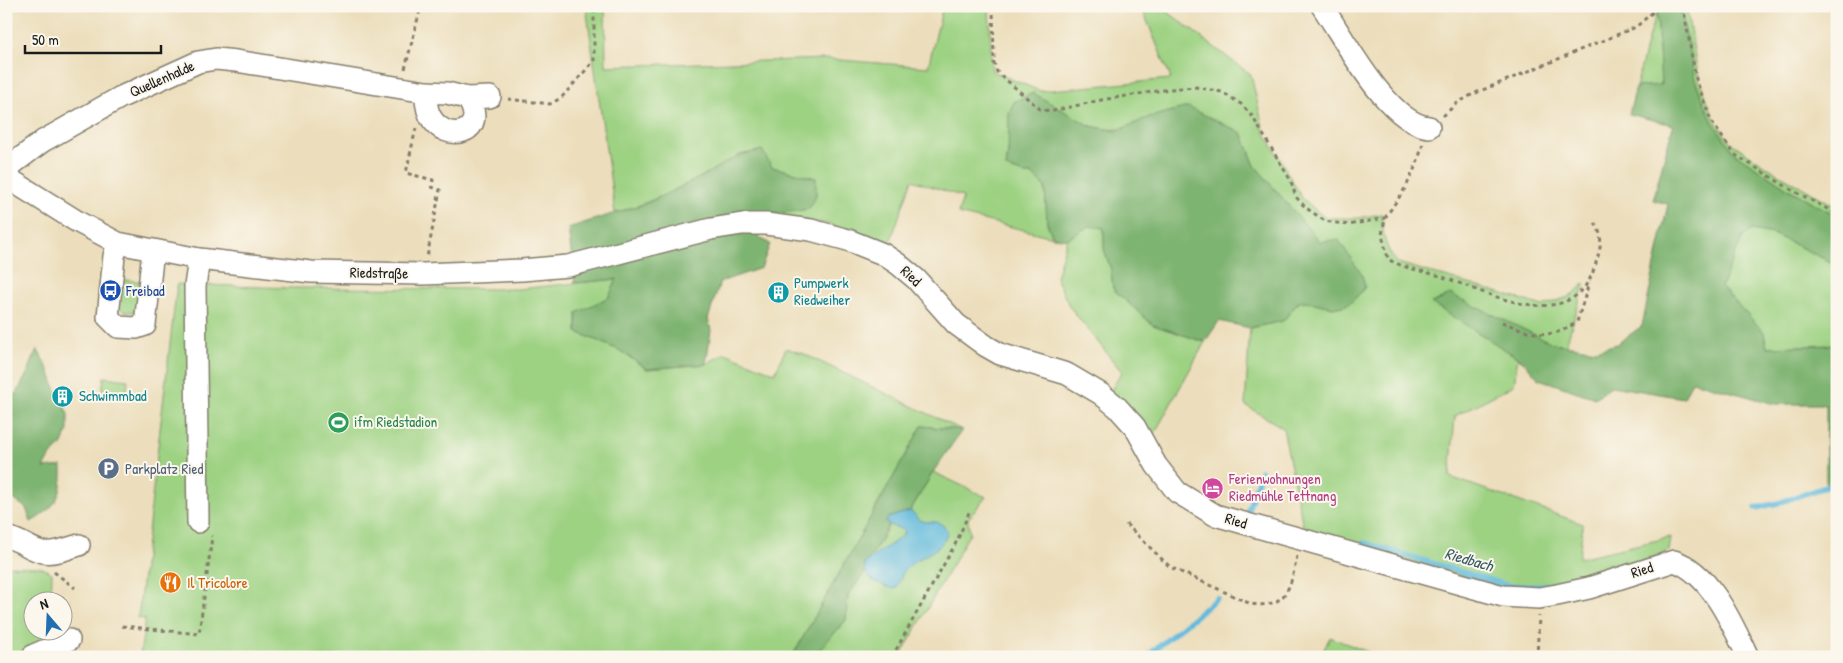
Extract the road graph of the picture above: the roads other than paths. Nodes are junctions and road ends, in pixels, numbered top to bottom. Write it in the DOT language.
graph roads {
  1 [pos="1322,6"];
  2 [pos="426,92"];
  3 [pos="490,97"];
  4 [pos="467,98"];
  5 [pos="1429,127"];
  6 [pos="6,169"];
  7 [pos="6,177"];
  8 [pos="766,224"];
  9 [pos="118,243"];
  10 [pos="153,250"];
  11 [pos="199,259"];
  12 [pos="198,522"];
  13 [pos="6,537"];
  14 [pos="79,546"];
  15 [pos="69,640"];
  16 [pos="34,655"];
  17 [pos="1748,657"];
  1 -- 5 [label="street"];
  2 -- 4 [label="street, Quellenhalde"];
  2 -- 4 [label="street"];
  2 -- 6 [label="street, Quellenhalde"];
  3 -- 4 [label="street, Quellenhalde"];
  7 -- 9 [label="street, Riedstraße"];
  8 -- 11 [label="street, Riedstraße"];
  8 -- 17 [label="street, Ried"];
  9 -- 10 [label="street, Riedstraße"];
  9 -- 10 [label="street"];
  10 -- 11 [label="street, Riedstraße"];
  11 -- 12 [label="street"];
  13 -- 14 [label="street"];
  15 -- 16 [label="street"];
}
